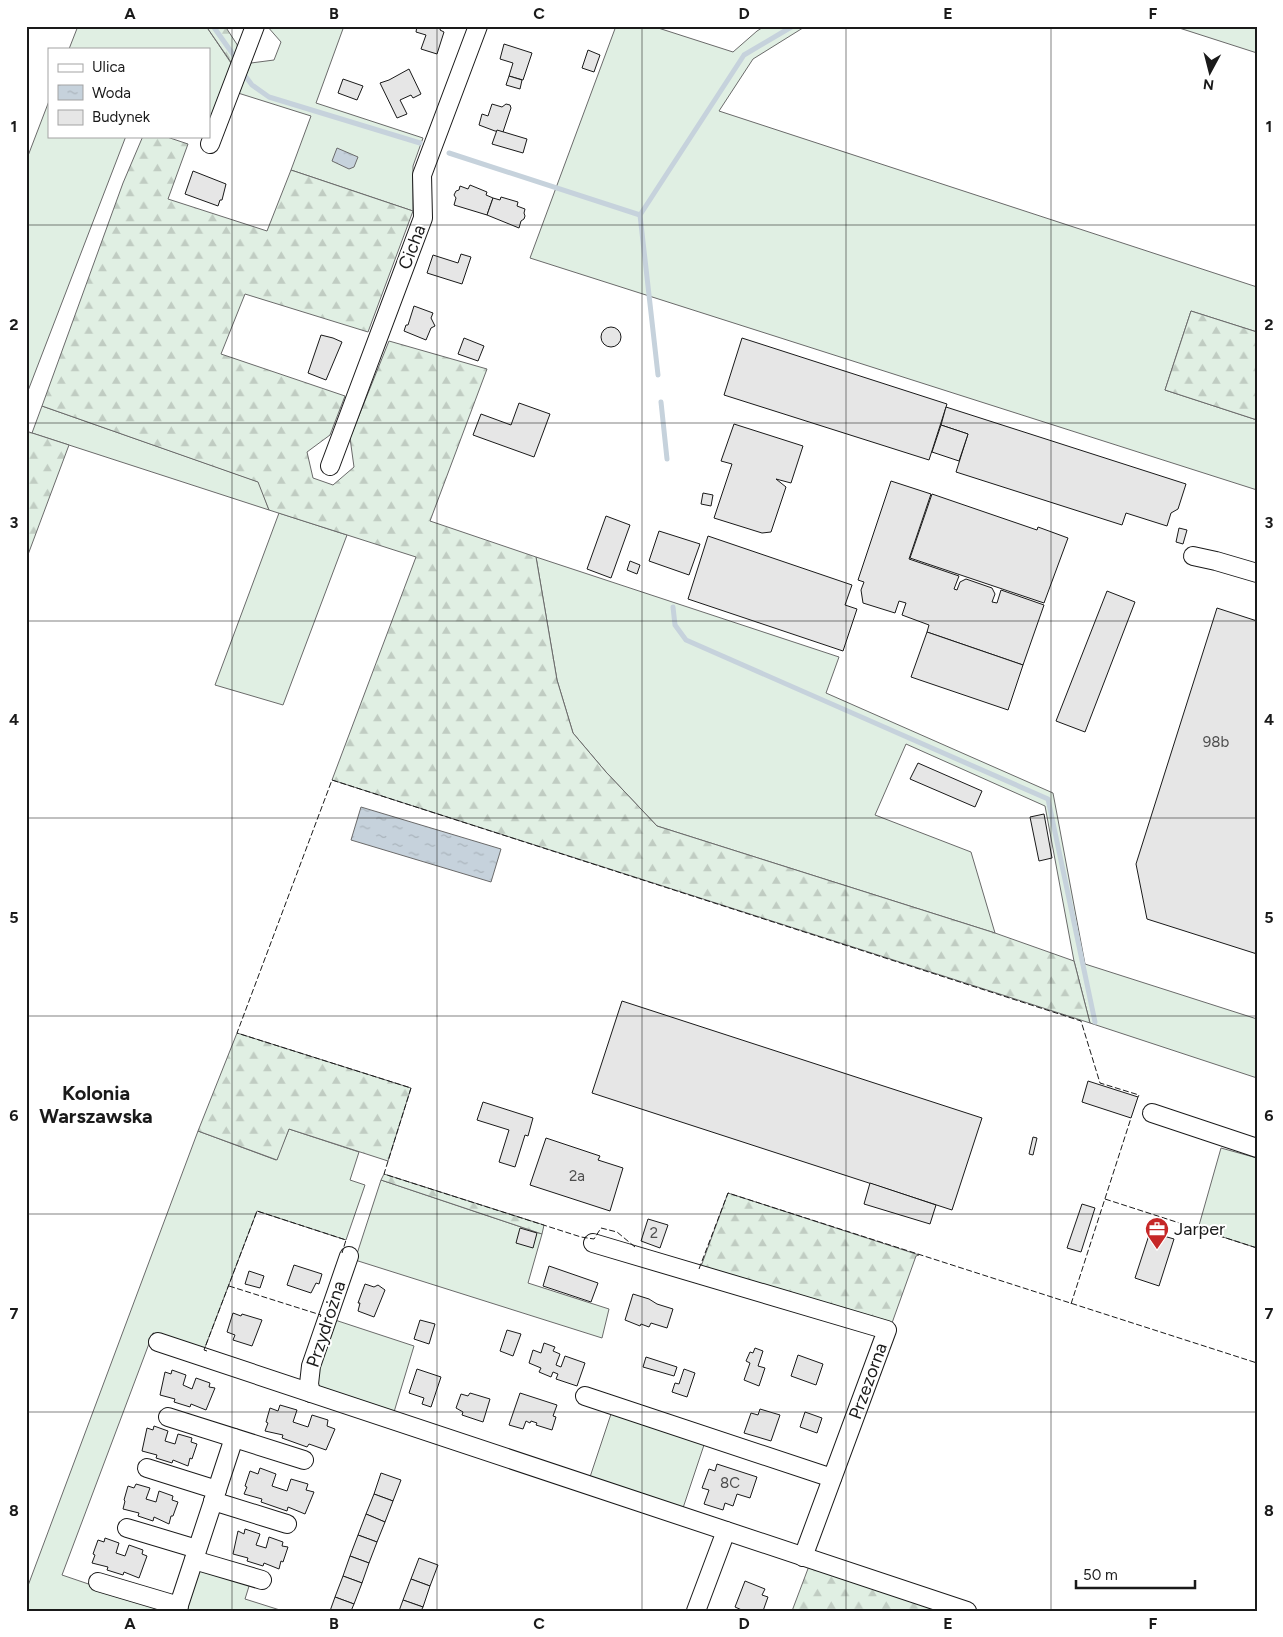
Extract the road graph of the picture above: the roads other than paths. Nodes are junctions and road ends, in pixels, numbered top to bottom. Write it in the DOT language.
graph roads {
  1 [pos="255,26"];
  2 [pos="478,26"];
  3 [pos="210,144"];
  4 [pos="330,466"];
  5 [pos="1193,556"];
  6 [pos="1257,573"];
  7 [pos="1152,1113"];
  8 [pos="1257,1148"];
  9 [pos="593,1243"];
  10 [pos="349,1256"];
  11 [pos="158,1342"];
  12 [pos="311,1393"];
  13 [pos="585,1396"];
  14 [pos="168,1417"];
  15 [pos="234,1438"];
  16 [pos="304,1460"];
  17 [pos="147,1468"];
  18 [pos="832,1478"];
  19 [pos="215,1496"];
  20 [pos="287,1524"];
  21 [pos="127,1528"];
  22 [pos="726,1532"];
  23 [pos="195,1554"];
  24 [pos="802,1557"];
  25 [pos="262,1580"];
  26 [pos="98,1582"];
  27 [pos="178,1609"];
  28 [pos="696,1611"];
  29 [pos="967,1611"];
  1 -- 3 [label="street"];
  2 -- 4 [label="street, Cicha"];
  5 -- 6 [label="street"];
  7 -- 8 [label="street"];
  9 -- 18 [label="street, Przezorna"];
  10 -- 12 [label="street, Przydrożna"];
  11 -- 12 [label="street"];
  12 -- 22 [label="street"];
  13 -- 18 [label="street"];
  14 -- 15 [label="street"];
  15 -- 16 [label="street"];
  15 -- 19 [label="street"];
  17 -- 19 [label="street"];
  18 -- 24 [label="street, Przezorna"];
  19 -- 20 [label="street"];
  19 -- 23 [label="street"];
  21 -- 23 [label="street"];
  22 -- 24 [label="street"];
  22 -- 28 [label="street"];
  23 -- 25 [label="street"];
  23 -- 27 [label="street"];
  24 -- 29 [label="street"];
  26 -- 27 [label="street"];
}
